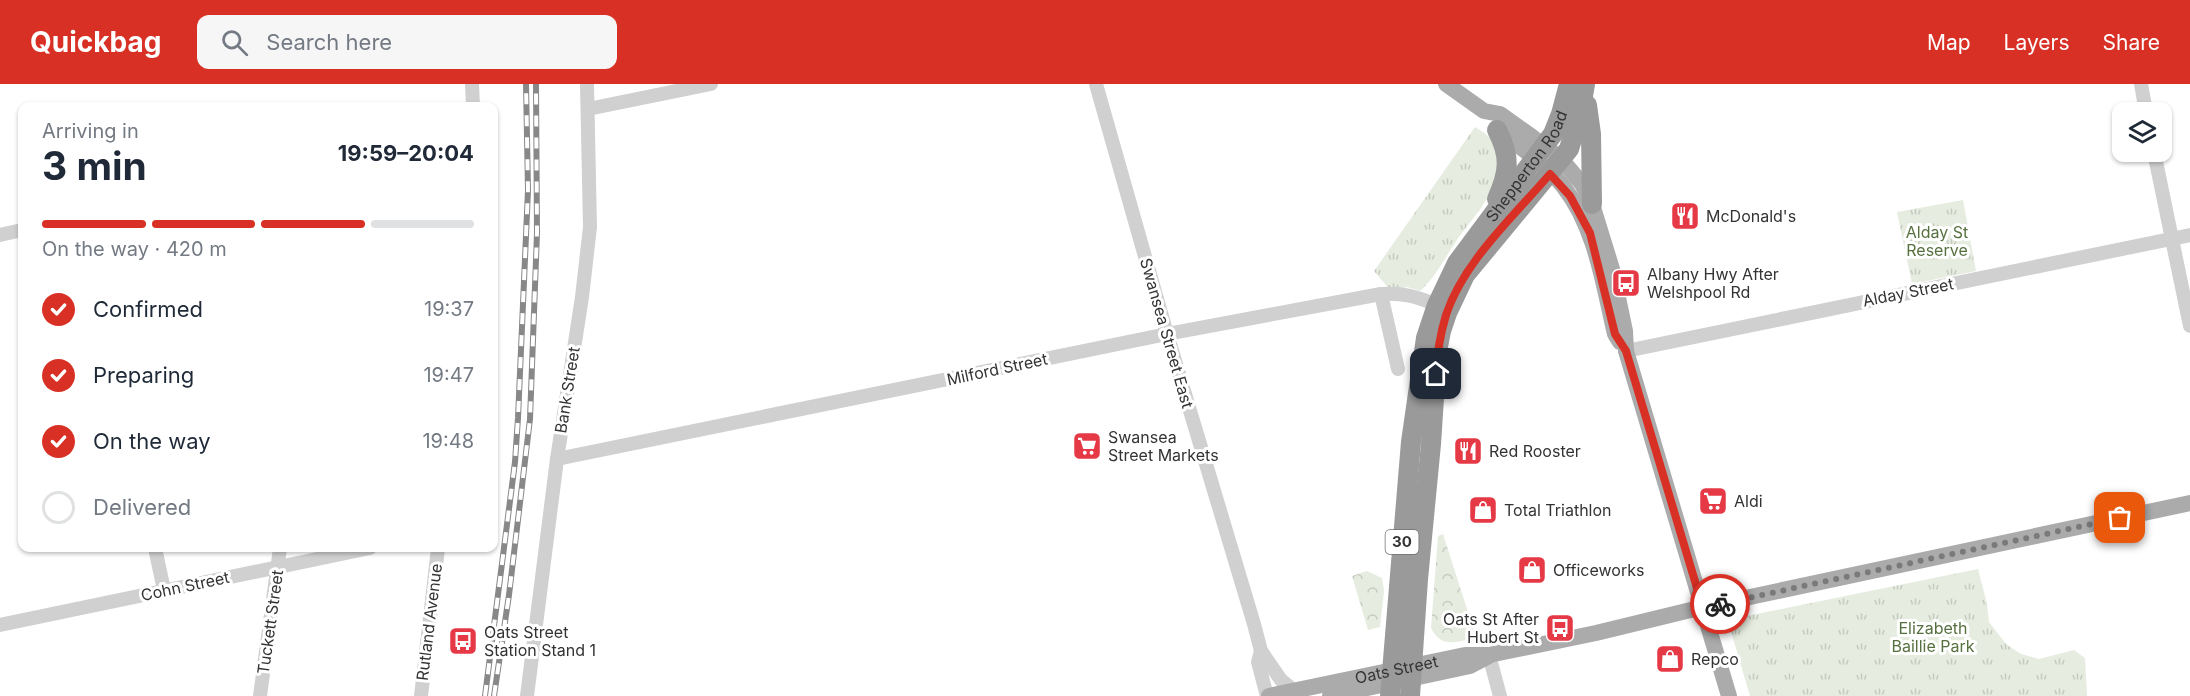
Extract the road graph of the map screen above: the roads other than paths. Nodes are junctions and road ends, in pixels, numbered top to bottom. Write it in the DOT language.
graph roads {
  1 [pos="472,84"];
  2 [pos="587,84"];
  3 [pos="711,84"];
  4 [pos="1095,84"];
  5 [pos="1446,84"];
  6 [pos="2141,84"];
  7 [pos="1580,86"];
  8 [pos="473,102"];
  9 [pos="2144,102"];
  10 [pos="588,109"];
  11 [pos="1484,111"];
  12 [pos="1497,130"];
  13 [pos="1539,152"];
  14 [pos="2156,162"];
  15 [pos="1556,166"];
  16 [pos="1592,204"];
  17 [pos="1487,221"];
  18 [pos="18,231"];
  19 [pos="0,235"];
  20 [pos="2190,235"];
  21 [pos="2172,239"];
  22 [pos="1381,294"];
  23 [pos="1437,305"];
  24 [pos="2190,326"];
  25 [pos="1167,334"];
  26 [pos="1626,351"];
  27 [pos="1398,369"];
  28 [pos="557,459"];
  29 [pos="2190,503"];
  30 [pos="156,552"];
  31 [pos="280,552"];
  32 [pos="350,552"];
  33 [pos="438,552"];
  34 [pos="278,566"];
  35 [pos="164,590"];
  36 [pos="1703,608"];
  37 [pos="0,625"];
  38 [pos="1261,651"];
  39 [pos="1489,655"];
  40 [pos="1411,680"];
  41 [pos="1391,684"];
  42 [pos="1293,690"];
  43 [pos="260,696"];
  44 [pos="421,696"];
  45 [pos="527,696"];
  46 [pos="1268,696"];
  47 [pos="1330,696"];
  48 [pos="1500,696"];
  49 [pos="1729,696"];
  1 -- 8 [label="street"];
  2 -- 10 [label="street, Bank Street"];
  3 -- 10 [label="street"];
  4 -- 25 [label="street, Swansea Street East"];
  5 -- 11 [label="main road"];
  6 -- 9 [label="street"];
  7 -- 13 [label="highway, Shepperton Road / 30"];
  7 -- 15 [label="highway, Shepperton Road / 30"];
  7 -- 16 [label="highway"];
  10 -- 28 [label="street, Bank Street"];
  11 -- 12 [label="main road"];
  11 -- 13 [label="main road"];
  12 -- 13 [label="main road"];
  12 -- 17 [label="highway"];
  13 -- 15 [label="main road"];
  13 -- 17 [label="highway, Shepperton Road / 30"];
  14 -- 21 [label="street"];
  15 -- 16 [label="main road"];
  15 -- 26 [label="main road"];
  15 -- 40 [label="highway, Shepperton Road / 30"];
  16 -- 26 [label="main road"];
  17 -- 23 [label="highway, Shepperton Road / 30"];
  18 -- 19 [label="street"];
  20 -- 21 [label="street, Alday Street"];
  21 -- 24 [label="street"];
  21 -- 26 [label="street, Alday Street"];
  22 -- 23 [label="street, Milford Street"];
  22 -- 25 [label="street, Milford Street"];
  22 -- 27 [label="street"];
  23 -- 41 [label="highway, Shepperton Road / 30"];
  25 -- 28 [label="street, Milford Street"];
  25 -- 38 [label="street, Swansea Street East"];
  26 -- 36 [label="main road"];
  28 -- 45 [label="street, Bank Street"];
  29 -- 36 [label="main road, Oats Street"];
  30 -- 35 [label="street"];
  31 -- 34 [label="street, Tuckett Street"];
  32 -- 34 [label="street, Cohn Street"];
  33 -- 44 [label="street, Rutland Avenue"];
  34 -- 35 [label="street, Cohn Street"];
  34 -- 43 [label="street, Tuckett Street"];
  35 -- 37 [label="street, Cohn Street"];
  36 -- 39 [label="main road, Oats Street"];
  36 -- 49 [label="main road"];
  38 -- 42 [label="street, Swansea Street East"];
  38 -- 46 [label="street, Swansea Street East"];
  39 -- 40 [label="main road, Oats Street"];
  39 -- 48 [label="street"];
  40 -- 41 [label="main road, Oats Street"];
  41 -- 42 [label="main road, Oats Street"];
  41 -- 47 [label="main road, Oats Street"];
  42 -- 46 [label="main road, Oats Street"];
}
